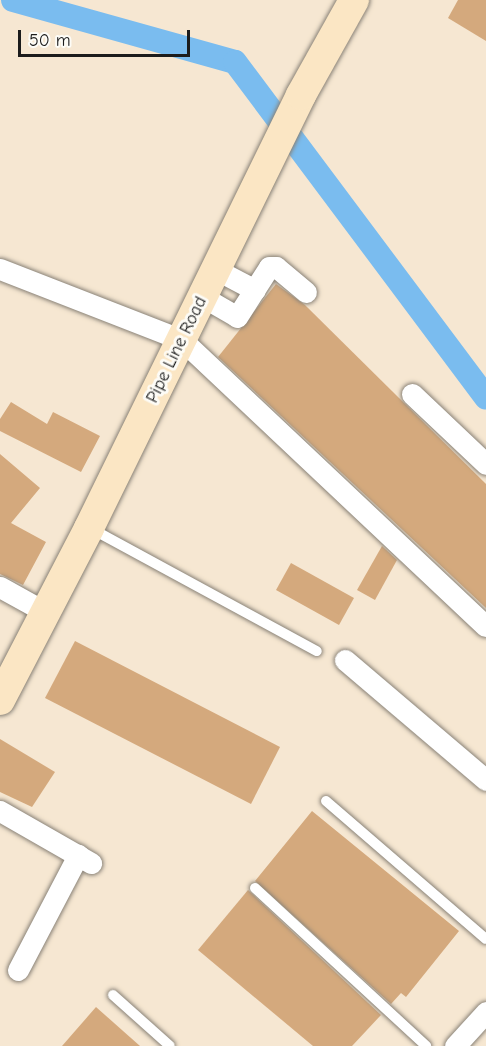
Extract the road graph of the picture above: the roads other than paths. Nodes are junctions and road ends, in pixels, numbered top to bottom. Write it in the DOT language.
graph roads {
  1 [pos="354,0"];
  2 [pos="0,269"];
  3 [pos="215,269"];
  4 [pos="255,290"];
  5 [pos="306,292"];
  6 [pos="203,297"];
  7 [pos="182,340"];
  8 [pos="412,394"];
  9 [pos="486,464"];
  10 [pos="89,528"];
  11 [pos="0,588"];
  12 [pos="47,613"];
  13 [pos="486,626"];
  14 [pos="317,651"];
  15 [pos="345,660"];
  16 [pos="0,700"];
  17 [pos="486,780"];
  18 [pos="326,801"];
  19 [pos="0,811"];
  20 [pos="255,888"];
  21 [pos="486,939"];
  22 [pos="18,970"];
  23 [pos="113,994"];
  24 [pos="486,1012"];
  25 [pos="170,1046"];
  26 [pos="426,1046"];
  27 [pos="455,1046"];
  1 -- 3 [label="street, Pipe Line Road"];
  2 -- 7 [label="street"];
  3 -- 4 [label="street"];
  3 -- 6 [label="street, Pipe Line Road"];
  4 -- 5 [label="street"];
  4 -- 6 [label="street"];
  6 -- 7 [label="street, Pipe Line Road"];
  7 -- 10 [label="street, Pipe Line Road"];
  7 -- 13 [label="street"];
  8 -- 9 [label="street"];
  10 -- 12 [label="street, Pipe Line Road"];
  10 -- 14 [label="lane"];
  11 -- 12 [label="street"];
  12 -- 16 [label="street, Pipe Line Road"];
  15 -- 17 [label="street"];
  18 -- 21 [label="lane"];
  19 -- 22 [label="street"];
  20 -- 26 [label="lane"];
  23 -- 25 [label="lane"];
  24 -- 27 [label="street"];
}
